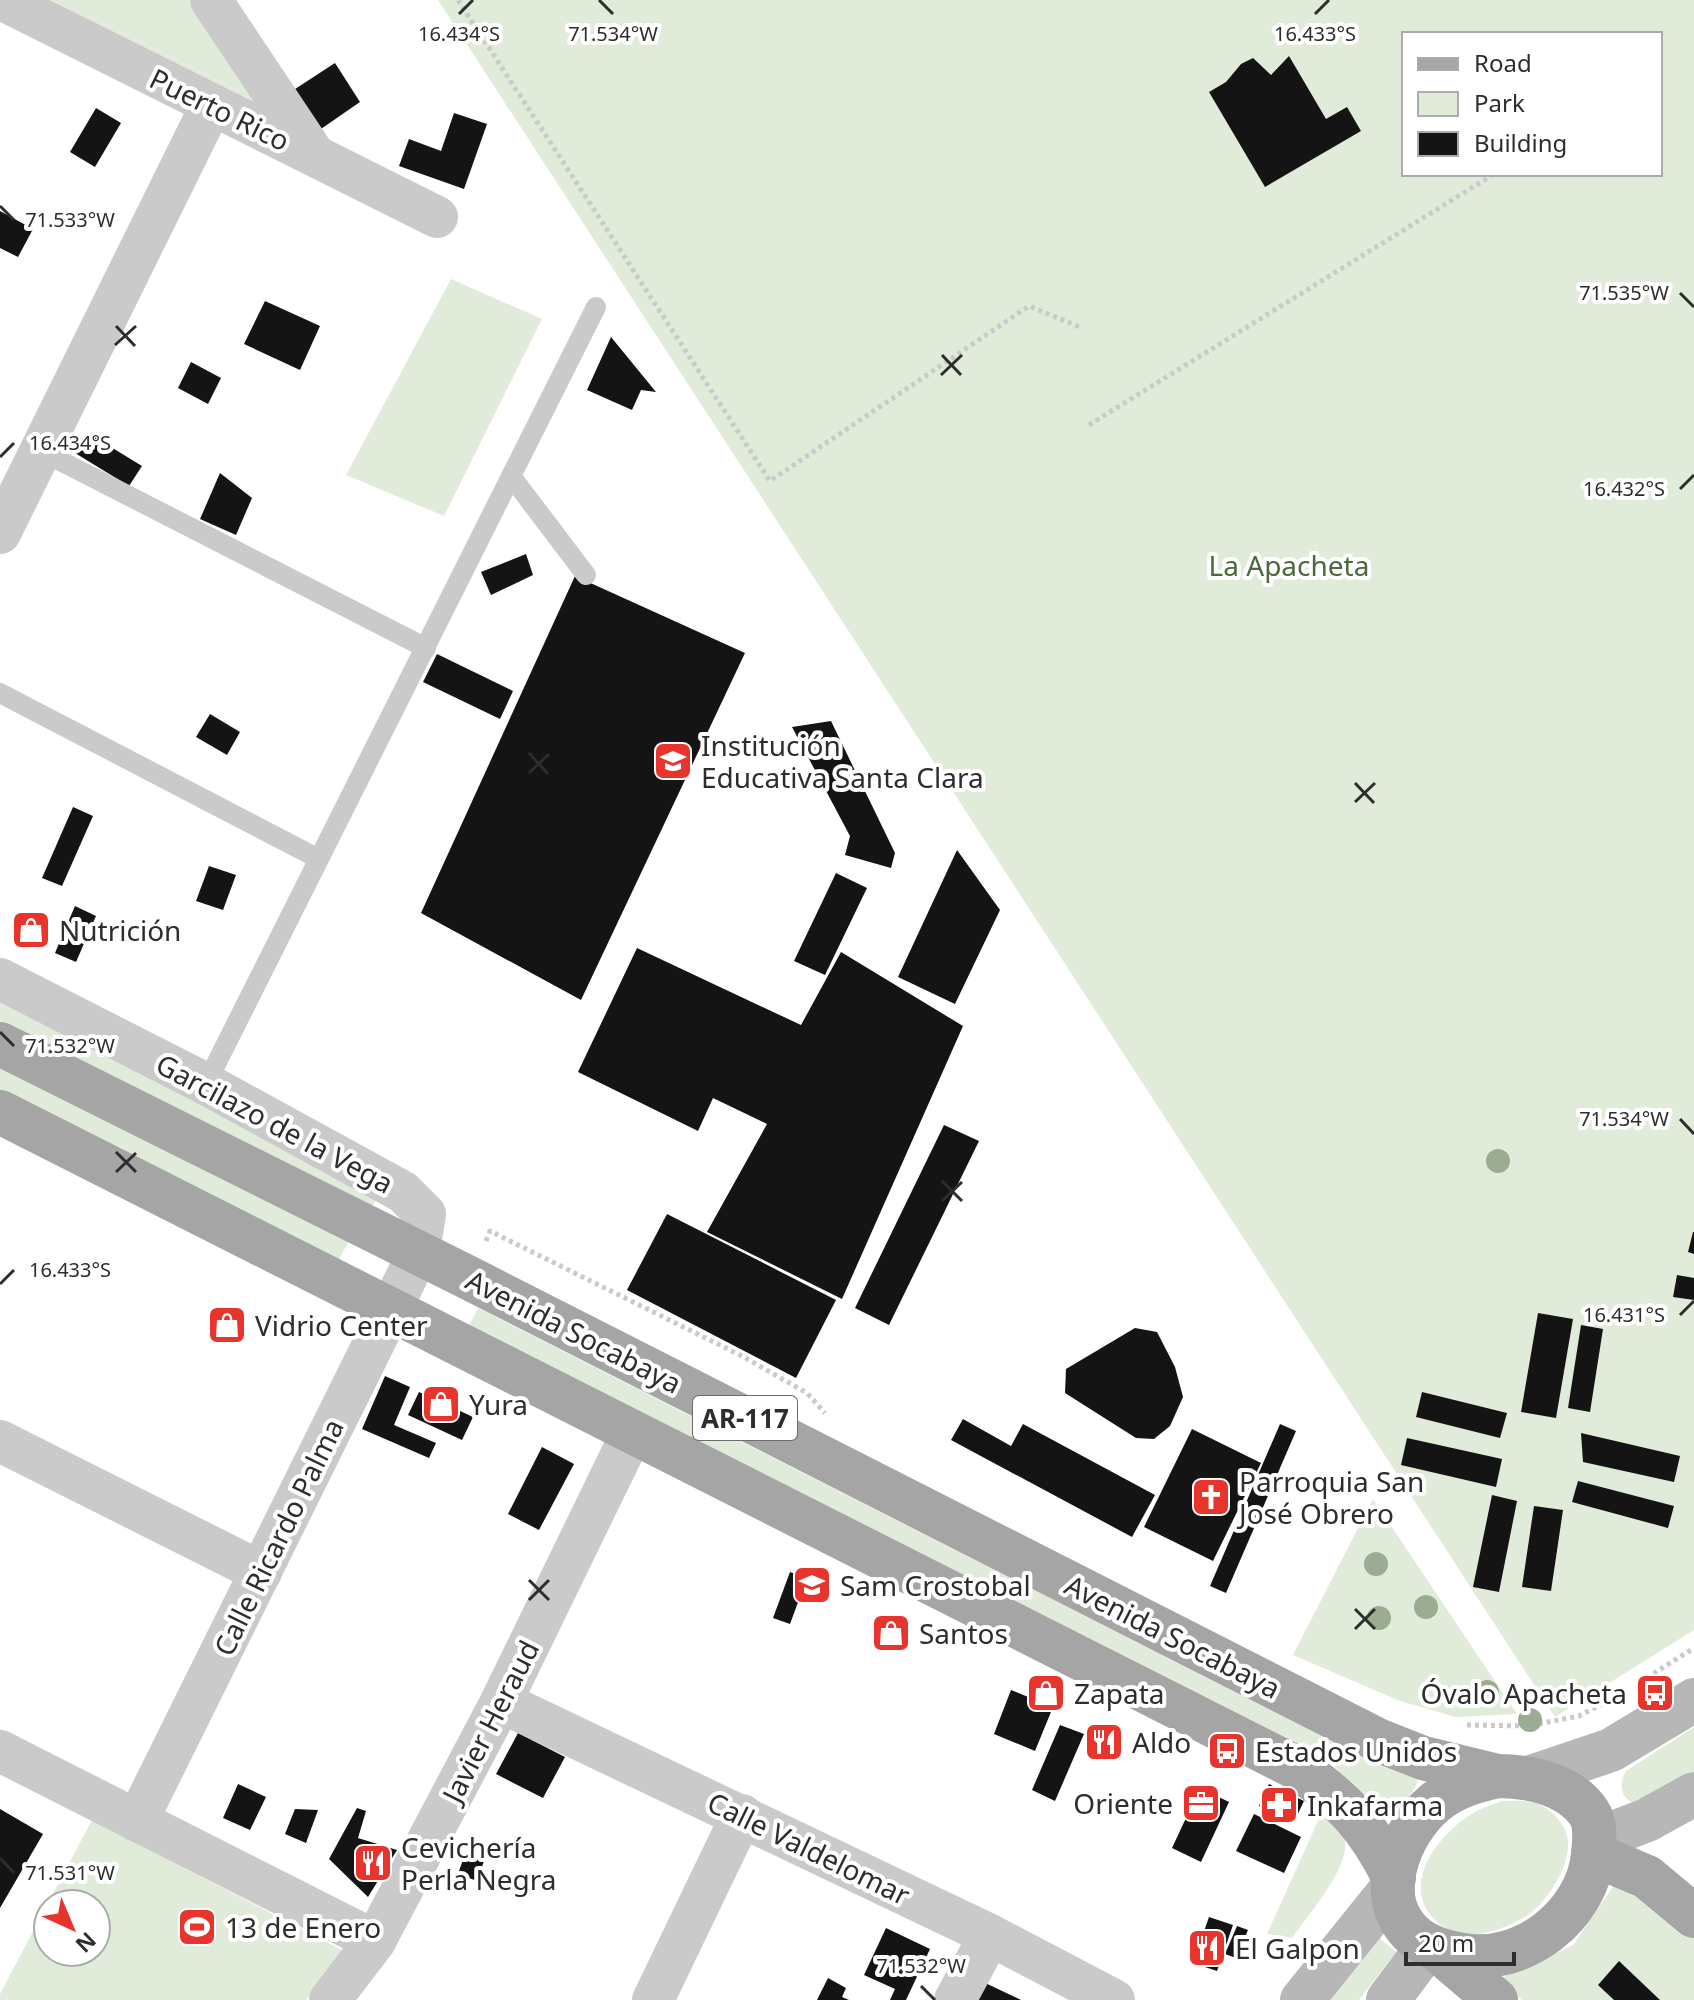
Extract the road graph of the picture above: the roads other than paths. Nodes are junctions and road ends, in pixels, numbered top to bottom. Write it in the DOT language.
graph roads {
  1 [pos="3,0"];
  2 [pos="211,0"];
  3 [pos="211,106"];
  4 [pos="313,153"];
  5 [pos="437,217"];
  6 [pos="596,307"];
  7 [pos="41,451"];
  8 [pos="511,476"];
  9 [pos="0,533"];
  10 [pos="586,575"];
  11 [pos="426,648"];
  12 [pos="0,693"];
  13 [pos="319,859"];
  14 [pos="0,979"];
  15 [pos="0,1044"];
  16 [pos="206,1084"];
  17 [pos="0,1112"];
  18 [pos="419,1252"];
  19 [pos="391,1310"];
  20 [pos="632,1433"];
  21 [pos="0,1441"];
  22 [pos="261,1572"];
  23 [pos="1694,1700"];
  24 [pos="501,1702"];
  25 [pos="0,1751"];
  26 [pos="1512,1777"];
  27 [pos="1694,1794"];
  28 [pos="742,1815"];
  29 [pos="137,1821"];
  30 [pos="1594,1847"];
  31 [pos="1393,1883"];
  32 [pos="1694,1916"];
  33 [pos="990,1935"];
  34 [pos="375,1941"];
  35 [pos="1433,1947"];
  36 [pos="330,2000"];
  37 [pos="653,2000"];
  38 [pos="955,2000"];
  39 [pos="1114,2000"];
  40 [pos="1302,2000"];
  41 [pos="1388,2000"];
  42 [pos="1496,2000"];
  1 -- 3 [label="street, Puerto Rico"];
  2 -- 4 [label="street"];
  3 -- 4 [label="street, Puerto Rico"];
  3 -- 7 [label="street"];
  4 -- 5 [label="street, Puerto Rico"];
  6 -- 8 [label="lane"];
  7 -- 9 [label="street"];
  7 -- 11 [label="lane"];
  8 -- 10 [label="lane"];
  8 -- 11 [label="lane"];
  11 -- 13 [label="lane"];
  12 -- 13 [label="lane"];
  13 -- 16 [label="lane"];
  14 -- 16 [label="street, Garcilazo de la Vega"];
  15 -- 18 [label="main road, Avenida Socabaya / AR-117"];
  16 -- 18 [label="street, Garcilazo de la Vega"];
  17 -- 19 [label="main road, AR-117"];
  18 -- 19 [label="street, Calle Ricardo Palma"];
  18 -- 26 [label="main road, Avenida Socabaya / AR-117"];
  19 -- 20 [label="main road, AR-117"];
  19 -- 22 [label="street, Calle Ricardo Palma"];
  20 -- 24 [label="street, Javier Heraud"];
  20 -- 31 [label="main road, AR-117"];
  21 -- 22 [label="street"];
  22 -- 29 [label="street, Calle Ricardo Palma"];
  23 -- 26 [label="main road"];
  24 -- 28 [label="street, Calle Valdelomar"];
  24 -- 34 [label="street, Javier Heraud"];
  25 -- 29 [label="street"];
  26 -- 30 [label="main road, AR-117"];
  26 -- 31 [label="main road"];
  27 -- 30 [label="main road"];
  28 -- 33 [label="street, Calle Valdelomar"];
  28 -- 37 [label="street"];
  29 -- 34 [label="street"];
  30 -- 32 [label="main road"];
  30 -- 35 [label="main road"];
  31 -- 35 [label="main road, AR-117"];
  31 -- 40 [label="main road"];
  33 -- 38 [label="street"];
  33 -- 39 [label="street, Calle Valdelomar"];
  34 -- 36 [label="street, Javier Heraud"];
  35 -- 41 [label="main road"];
  35 -- 42 [label="main road"];
}
